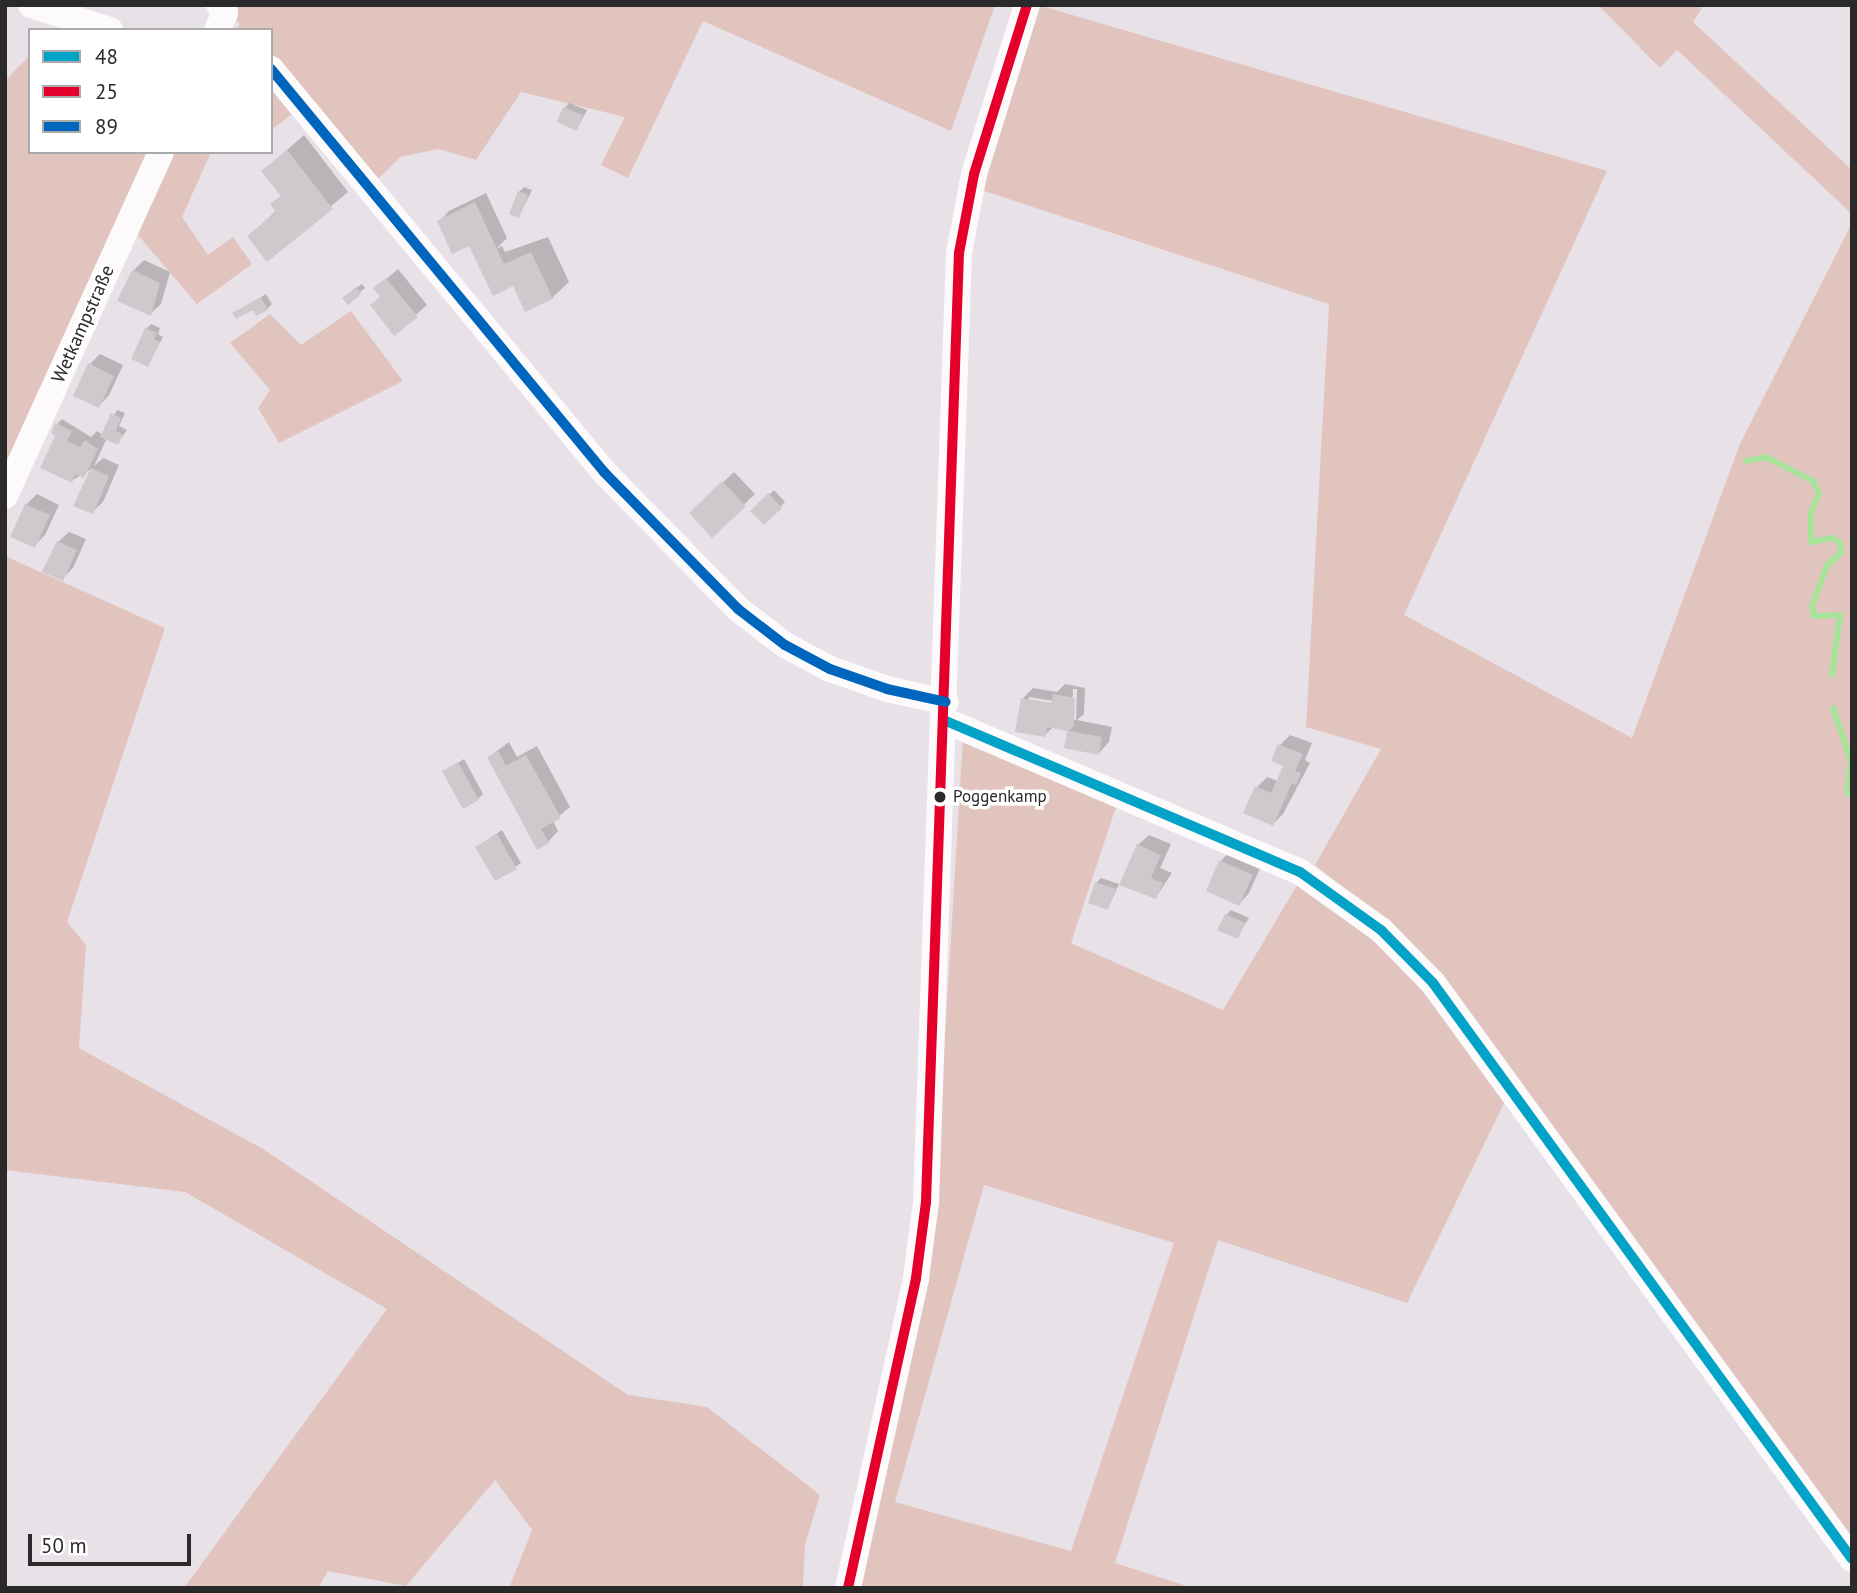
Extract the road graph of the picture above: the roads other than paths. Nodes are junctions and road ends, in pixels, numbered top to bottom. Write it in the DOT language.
graph roads {
  1 [pos="31,5"];
  2 [pos="1027,5"];
  3 [pos="104,28"];
  4 [pos="273,70"];
  5 [pos="160,154"];
  6 [pos="5,496"];
  7 [pos="946,712"];
  8 [pos="1852,1559"];
  9 [pos="848,1588"];
  1 -- 3 [label="street"];
  2 -- 7 [label="street"];
  4 -- 7 [label="street"];
  5 -- 6 [label="street, Wetkampstraße"];
  7 -- 8 [label="street"];
  7 -- 9 [label="street"];
}
